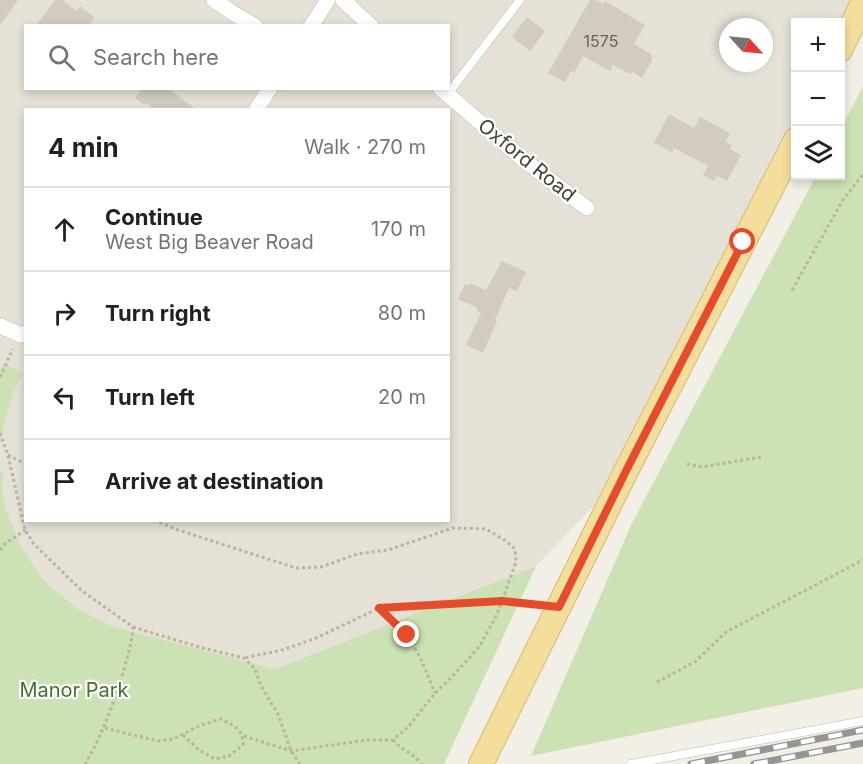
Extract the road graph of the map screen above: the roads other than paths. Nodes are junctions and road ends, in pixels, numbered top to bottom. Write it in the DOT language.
graph roads {
  1 [pos="214,0"];
  2 [pos="328,0"];
  3 [pos="343,0"];
  4 [pos="520,0"];
  5 [pos="863,3"];
  6 [pos="252,24"];
  7 [pos="312,24"];
  8 [pos="369,24"];
  9 [pos="845,40"];
  10 [pos="450,85"];
  11 [pos="269,90"];
  12 [pos="444,92"];
  13 [pos="257,108"];
  14 [pos="791,148"];
  15 [pos="587,208"];
  16 [pos="0,326"];
  17 [pos="23,334"];
  18 [pos="863,721"];
  19 [pos="481,764"];
  20 [pos="631,764"];
  1 -- 6 [label="street"];
  2 -- 7 [label="street"];
  3 -- 8 [label="street"];
  4 -- 10 [label="lane"];
  5 -- 9 [label="main road"];
  11 -- 13 [label="street"];
  12 -- 15 [label="street, Oxford Road"];
  14 -- 19 [label="main road"];
  16 -- 17 [label="street"];
  18 -- 20 [label="lane"];
}
